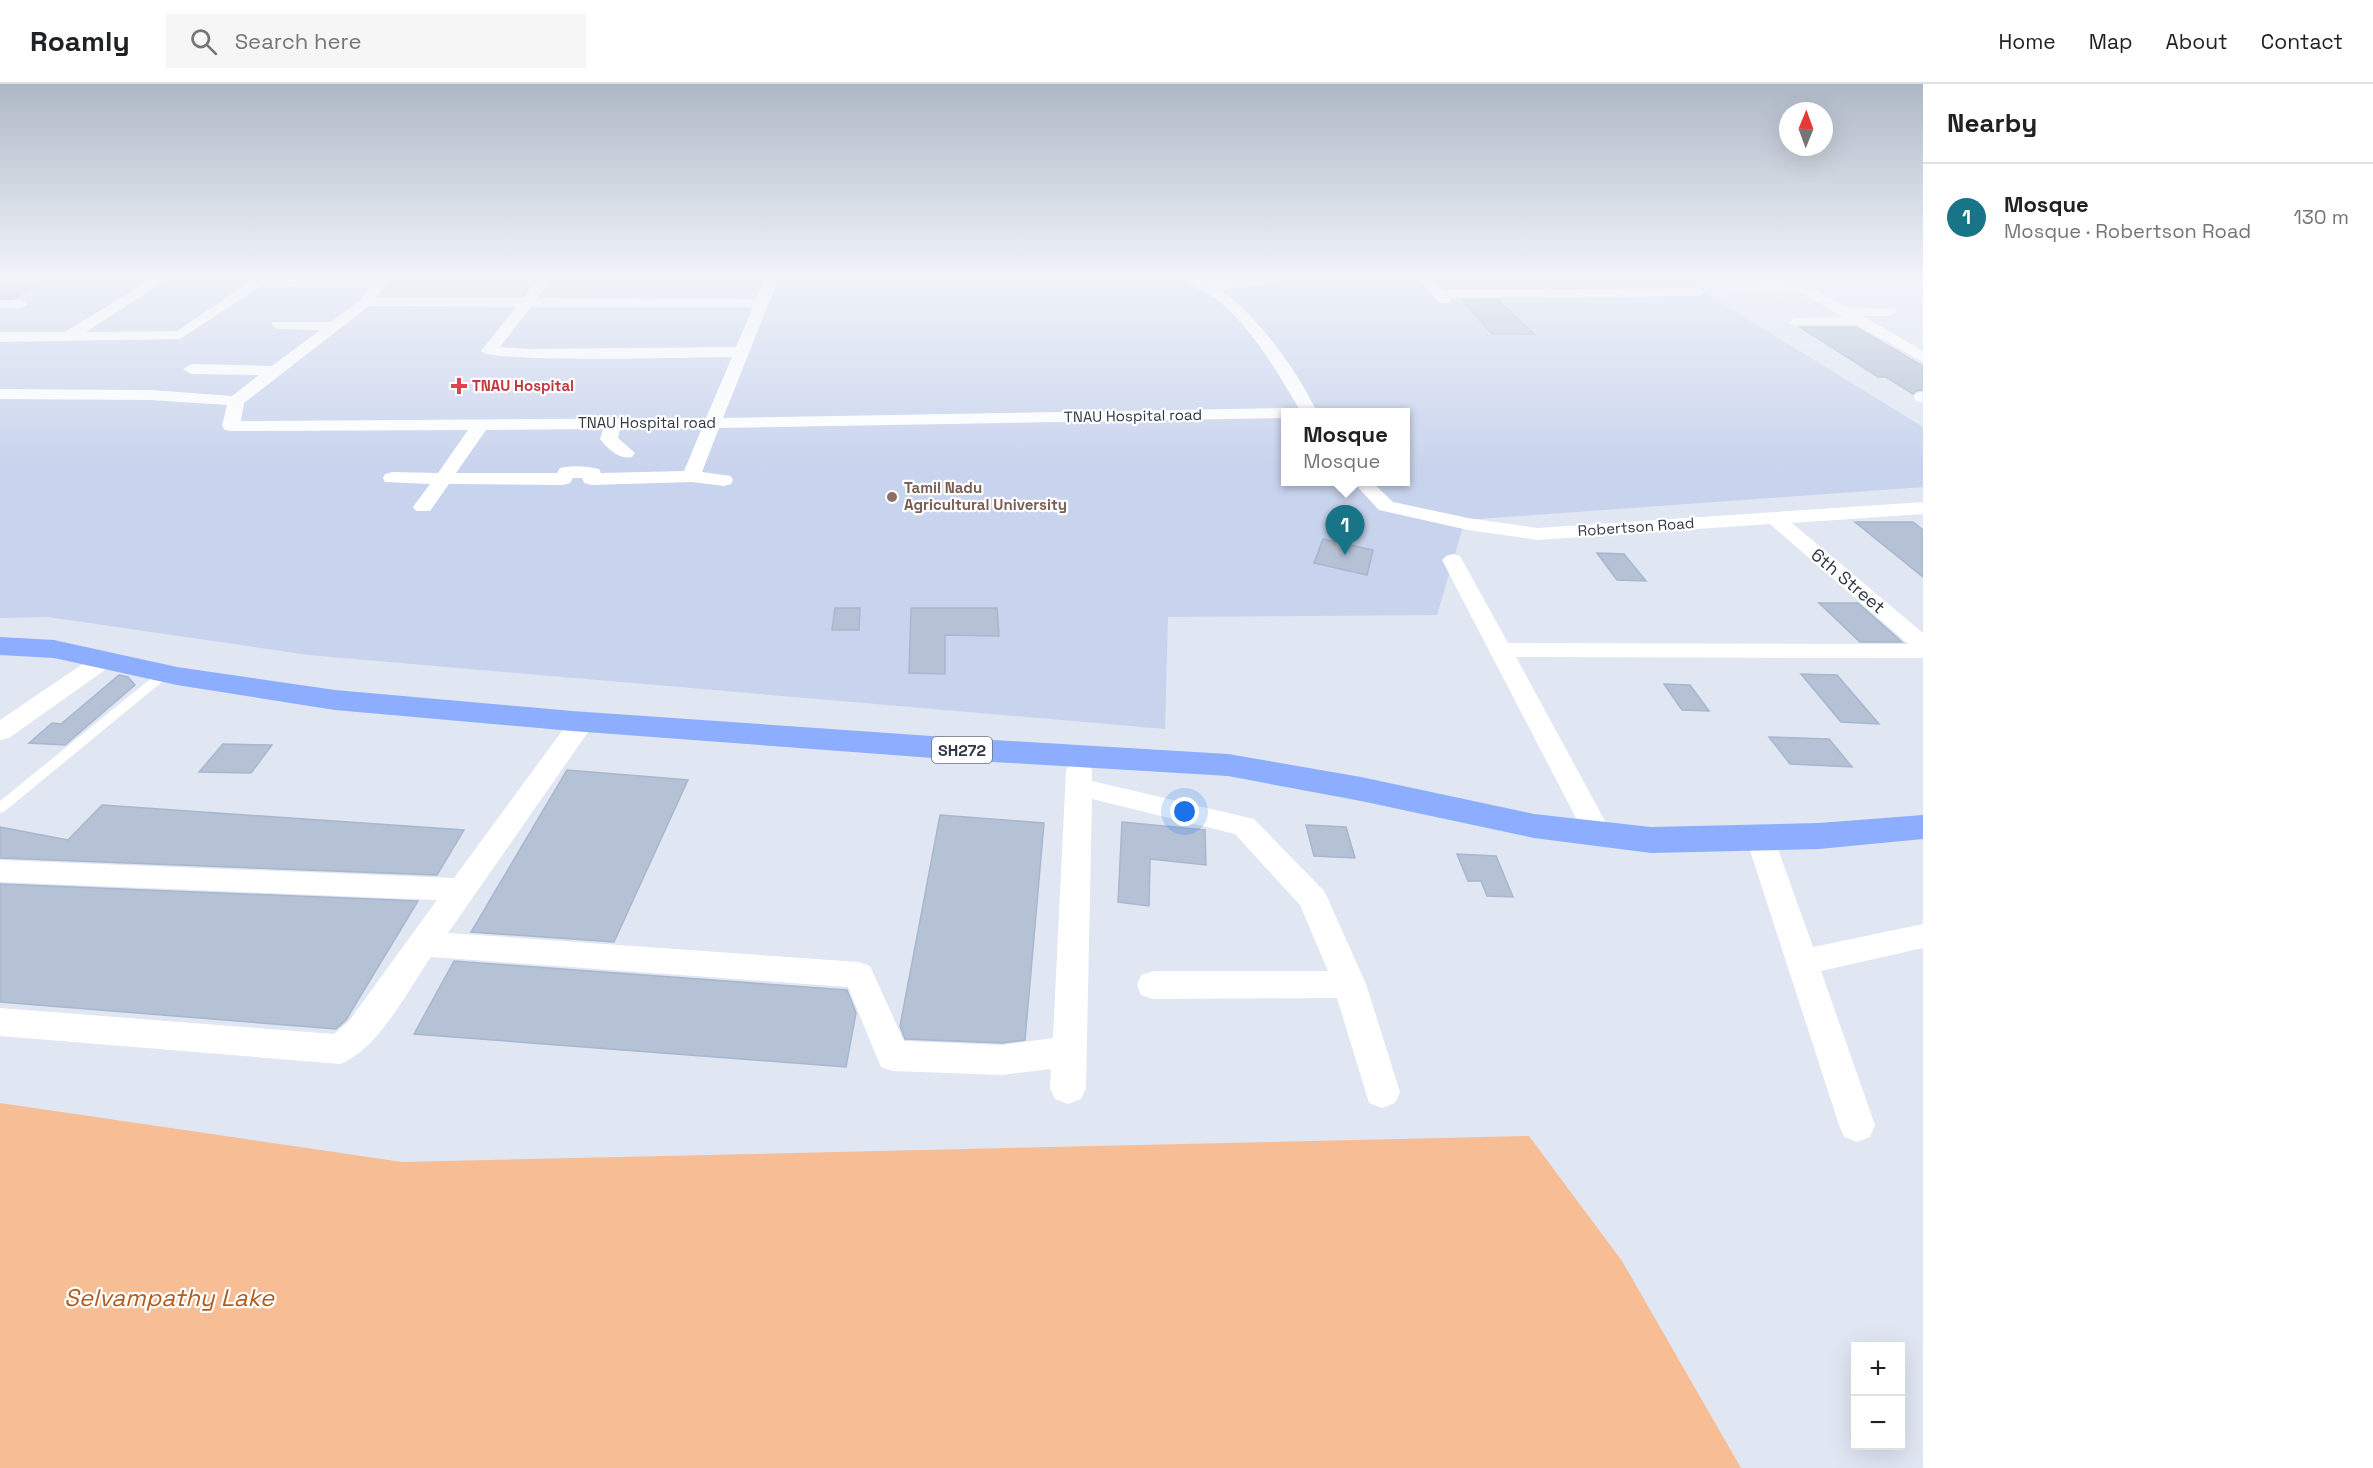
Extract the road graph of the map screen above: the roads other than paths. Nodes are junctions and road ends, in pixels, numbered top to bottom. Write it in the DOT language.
graph roads {
  1 [pos="317,340"];
  2 [pos="498,340"];
  3 [pos="745,340"];
  4 [pos="1264,340"];
  5 [pos="1892,341"];
  6 [pos="1923,341"];
  7 [pos="740,352"];
  8 [pos="1923,357"];
  9 [pos="190,369"];
  10 [pos="276,371"];
  11 [pos="0,394"];
  12 [pos="236,401"];
  13 [pos="1307,408"];
  14 [pos="1281,413"];
  15 [pos="714,423"];
  16 [pos="481,424"];
  17 [pos="613,424"];
  18 [pos="626,453"];
  19 [pos="691,476"];
  20 [pos="392,478"];
  21 [pos="443,479"];
  22 [pos="724,480"];
  23 [pos="1366,486"];
  24 [pos="423,507"];
  25 [pos="1918,512"];
  26 [pos="1773,517"];
  27 [pos="1453,560"];
  28 [pos="1923,645"];
  29 [pos="4,650"];
  30 [pos="1500,650"];
  31 [pos="1923,651"];
  32 [pos="104,660"];
  33 [pos="164,674"];
  34 [pos="582,722"];
  35 [pos="0,732"];
  36 [pos="1079,772"];
  37 [pos="0,808"];
  38 [pos="1923,827"];
  39 [pos="1598,834"];
  40 [pos="1760,838"];
  41 [pos="0,871"];
  42 [pos="461,890"];
  43 [pos="1923,936"];
  44 [pos="422,944"];
  45 [pos="1802,962"];
  46 [pos="1350,984"];
  47 [pos="1153,985"];
  48 [pos="0,1022"];
  49 [pos="1070,1051"];
  50 [pos="1068,1088"];
  51 [pos="1382,1092"];
  52 [pos="1857,1125"];
  1 -- 10 [label="street"];
  2 -- 7 [label="street"];
  3 -- 7 [label="street"];
  4 -- 13 [label="street"];
  5 -- 6 [label="street"];
  5 -- 8 [label="street"];
  7 -- 15 [label="street"];
  9 -- 10 [label="street"];
  10 -- 12 [label="street"];
  11 -- 12 [label="street"];
  12 -- 16 [label="street, TNAU Hospital road"];
  14 -- 15 [label="street, TNAU Hospital road"];
  15 -- 17 [label="street, TNAU Hospital road"];
  15 -- 19 [label="street"];
  16 -- 17 [label="street, TNAU Hospital road"];
  16 -- 21 [label="street"];
  17 -- 18 [label="street"];
  19 -- 21 [label="street"];
  19 -- 22 [label="street"];
  20 -- 21 [label="street"];
  21 -- 24 [label="street"];
  23 -- 26 [label="street, Robertson Road"];
  25 -- 26 [label="street, Robertson Road"];
  26 -- 28 [label="street, 6th Street"];
  27 -- 30 [label="street"];
  29 -- 32 [label="main road, SH272"];
  30 -- 31 [label="street"];
  30 -- 39 [label="street"];
  32 -- 33 [label="main road, SH272"];
  32 -- 35 [label="street"];
  33 -- 34 [label="main road, SH272"];
  33 -- 37 [label="lane"];
  34 -- 36 [label="main road, SH272"];
  34 -- 42 [label="street"];
  36 -- 39 [label="main road, SH272"];
  36 -- 46 [label="street"];
  36 -- 49 [label="street"];
  38 -- 40 [label="main road, SH272"];
  39 -- 40 [label="main road, SH272"];
  40 -- 45 [label="street"];
  41 -- 42 [label="street"];
  42 -- 44 [label="street"];
  43 -- 45 [label="street"];
  44 -- 48 [label="street"];
  44 -- 49 [label="street"];
  45 -- 52 [label="street"];
  46 -- 47 [label="street"];
  46 -- 51 [label="street"];
  49 -- 50 [label="street"];
}
